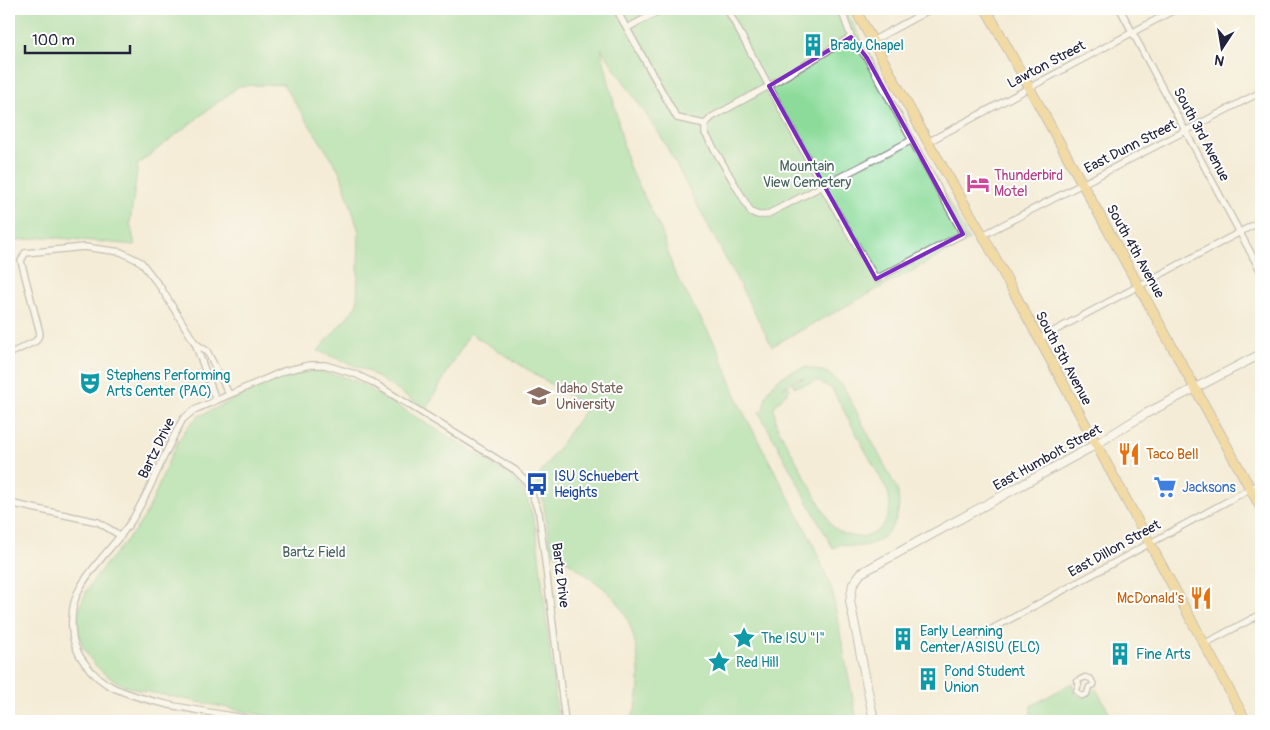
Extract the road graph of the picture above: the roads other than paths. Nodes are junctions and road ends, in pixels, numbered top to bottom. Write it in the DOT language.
graph roads {
  1 [pos="616,9"];
  2 [pos="663,9"];
  3 [pos="726,9"];
  4 [pos="841,9"];
  5 [pos="856,9"];
  6 [pos="931,9"];
  7 [pos="986,9"];
  8 [pos="1120,9"];
  9 [pos="1176,9"];
  10 [pos="1258,9"];
  11 [pos="1261,16"];
  12 [pos="627,28"];
  13 [pos="1133,32"];
  14 [pos="851,37"];
  15 [pos="872,41"];
  16 [pos="769,86"];
  17 [pos="1028,87"];
  18 [pos="1261,92"];
  19 [pos="705,124"];
  20 [pos="1187,131"];
  21 [pos="912,140"];
  22 [pos="928,142"];
  23 [pos="1082,184"];
  24 [pos="822,186"];
  25 [pos="1261,221"];
  26 [pos="1240,232"];
  27 [pos="983,234"];
  28 [pos="1261,272"];
  29 [pos="1140,285"];
  30 [pos="1039,339"];
  31 [pos="195,343"];
  32 [pos="9,354"];
  33 [pos="1261,354"];
  34 [pos="1196,387"];
  35 [pos="229,394"];
  36 [pos="216,400"];
  37 [pos="1095,445"];
  38 [pos="1261,483"];
  39 [pos="1251,488"];
  40 [pos="9,503"];
  41 [pos="1261,508"];
  42 [pos="121,536"];
  43 [pos="1148,542"];
  44 [pos="1261,614"];
  45 [pos="979,636"];
  46 [pos="1204,644"];
  47 [pos="1091,679"];
  48 [pos="261,721"];
  49 [pos="565,721"];
  50 [pos="874,721"];
  51 [pos="1246,721"];
  1 -- 12 [label="street"];
  2 -- 12 [label="street"];
  3 -- 16 [label="street"];
  4 -- 14 [label="street"];
  5 -- 15 [label="main road, South 5th Avenue"];
  6 -- 15 [label="street"];
  7 -- 17 [label="main road, South 4th Avenue"];
  8 -- 13 [label="street, South 3rd Avenue"];
  9 -- 13 [label="street, Lawton Street"];
  10 -- 11 [label="street"];
  12 -- 19 [label="street"];
  13 -- 17 [label="street, Lawton Street"];
  13 -- 20 [label="street, South 3rd Avenue"];
  14 -- 16 [label="street"];
  14 -- 21 [label="street"];
  15 -- 22 [label="main road, South 5th Avenue"];
  16 -- 19 [label="street"];
  16 -- 24 [label="street"];
  17 -- 22 [label="street, Lawton Street"];
  17 -- 23 [label="main road, South 4th Avenue"];
  18 -- 20 [label="street, East Dunn Street"];
  19 -- 24 [label="street"];
  20 -- 23 [label="street, East Dunn Street"];
  20 -- 26 [label="street, South 3rd Avenue"];
  21 -- 24 [label="street"];
  21 -- 24 [label="street"];
  22 -- 27 [label="main road, South 5th Avenue"];
  23 -- 27 [label="street, East Dunn Street"];
  23 -- 29 [label="main road, South 4th Avenue"];
  25 -- 26 [label="street"];
  26 -- 28 [label="street, South 3rd Avenue"];
  26 -- 29 [label="street"];
  27 -- 30 [label="main road, South 5th Avenue"];
  29 -- 30 [label="street"];
  29 -- 34 [label="main road, South 4th Avenue"];
  30 -- 37 [label="main road, South 5th Avenue"];
  31 -- 32 [label="street"];
  31 -- 35 [label="street"];
  31 -- 36 [label="street"];
  33 -- 34 [label="street, East Humbolt Street"];
  34 -- 37 [label="street, East Humbolt Street"];
  34 -- 39 [label="main road, South 4th Avenue"];
  35 -- 36 [label="street, Bartz Drive"];
  35 -- 49 [label="street, Bartz Drive"];
  36 -- 42 [label="street, Bartz Drive"];
  37 -- 43 [label="main road, South 5th Avenue"];
  37 -- 50 [label="street, East Humbolt Street"];
  38 -- 39 [label="street, East Dillon Street"];
  39 -- 41 [label="main road, South 4th Avenue"];
  39 -- 43 [label="street, East Dillon Street"];
  40 -- 42 [label="street"];
  42 -- 48 [label="street, Bartz Drive"];
  43 -- 45 [label="street, East Dillon Street"];
  43 -- 46 [label="main road, South 5th Avenue"];
  44 -- 46 [label="street"];
  46 -- 51 [label="main road, South 5th Avenue"];
  47 -- 47 [label="street"];
}
